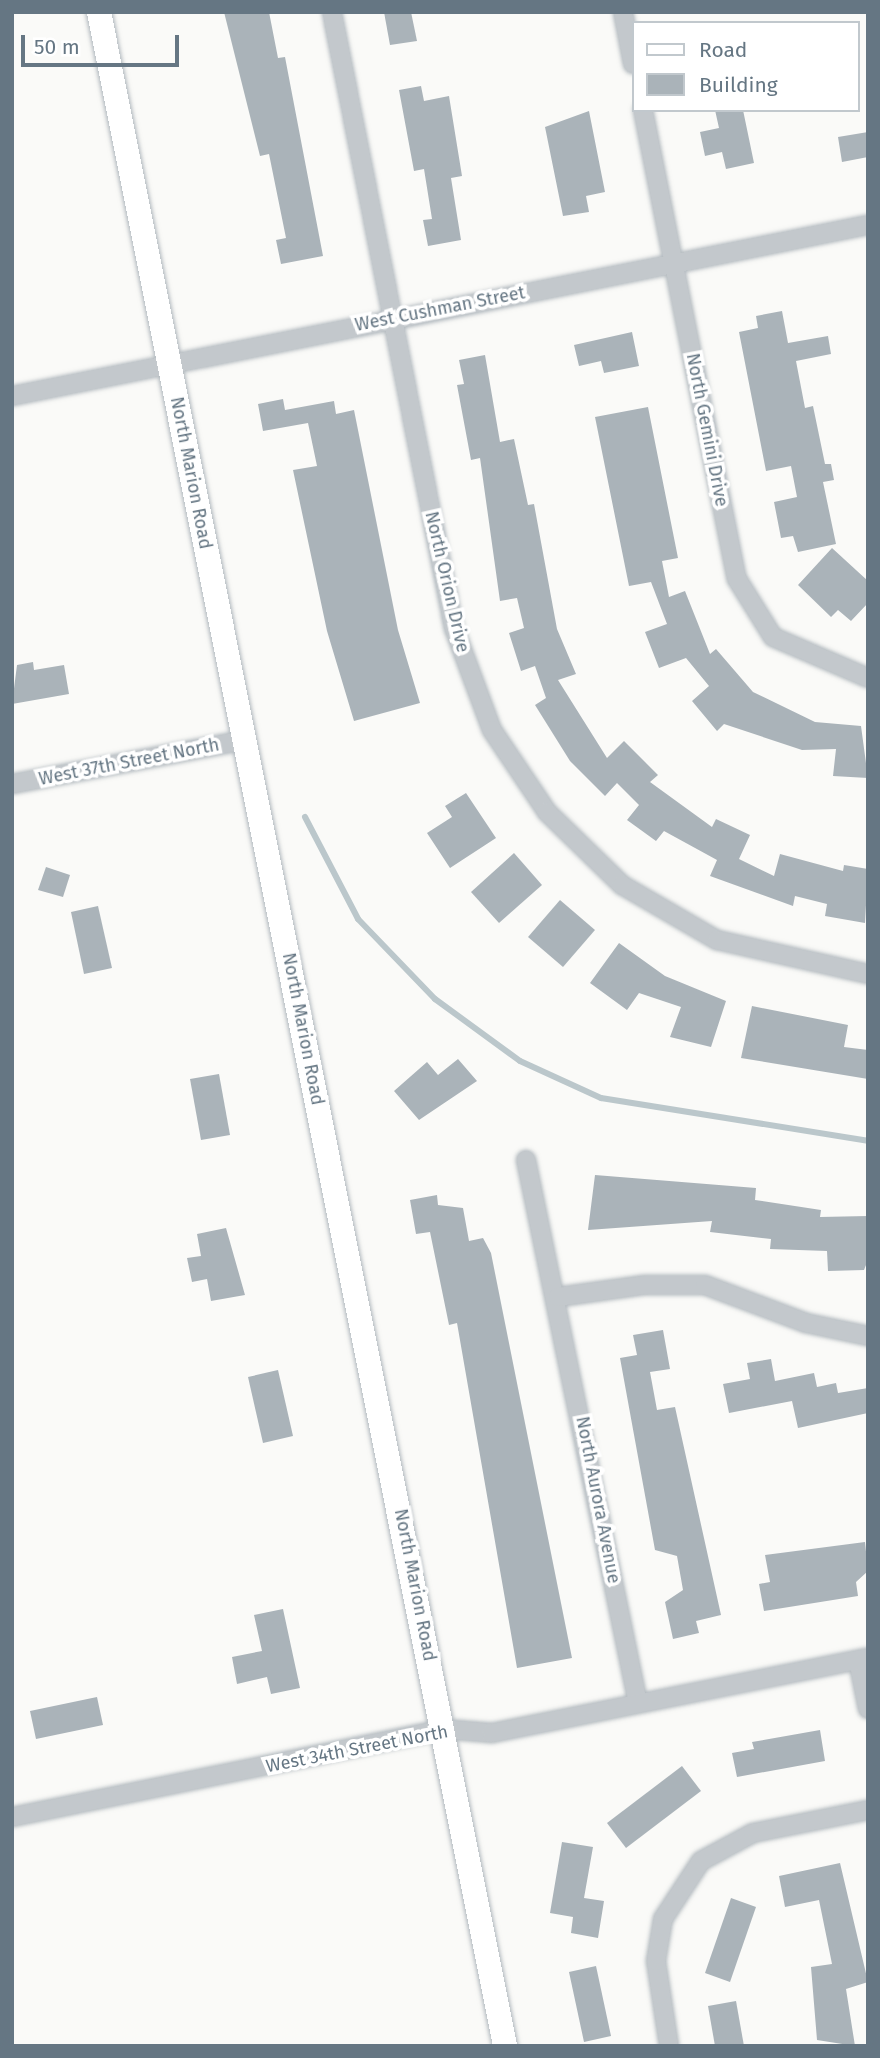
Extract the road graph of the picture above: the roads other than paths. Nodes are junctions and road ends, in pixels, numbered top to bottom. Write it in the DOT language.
graph roads {
  1 [pos="99,12"];
  2 [pos="332,12"];
  3 [pos="623,12"];
  4 [pos="632,59"];
  5 [pos="643,112"];
  6 [pos="868,225"];
  7 [pos="673,263"];
  8 [pos="390,318"];
  9 [pos="169,364"];
  10 [pos="12,396"];
  11 [pos="868,678"];
  12 [pos="245,740"];
  13 [pos="12,784"];
  14 [pos="868,974"];
  15 [pos="526,1160"];
  16 [pos="558,1297"];
  17 [pos="868,1336"];
  18 [pos="863,1659"];
  19 [pos="638,1703"];
  20 [pos="868,1709"];
  21 [pos="444,1729"];
  22 [pos="868,1810"];
  23 [pos="12,1817"];
  24 [pos="505,2046"];
  25 [pos="669,2046"];
  1 -- 9 [label="main road, North Marion Road"];
  2 -- 8 [label="street, North Orion Drive"];
  3 -- 4 [label="street"];
  5 -- 7 [label="street, North Gemini Drive"];
  6 -- 7 [label="street, West Cushman Street"];
  7 -- 8 [label="street, West Cushman Street"];
  7 -- 11 [label="street, North Gemini Drive"];
  8 -- 9 [label="street, West Cushman Street"];
  8 -- 14 [label="street, North Orion Drive"];
  9 -- 10 [label="street, West Cushman Street"];
  9 -- 12 [label="main road, North Marion Road"];
  12 -- 13 [label="street, West 37th Street North"];
  12 -- 21 [label="main road, North Marion Road"];
  15 -- 16 [label="street, North Aurora Avenue"];
  16 -- 17 [label="street"];
  16 -- 19 [label="street, North Aurora Avenue"];
  18 -- 19 [label="street, West 34th Street North"];
  18 -- 20 [label="street"];
  19 -- 21 [label="street, West 34th Street North"];
  21 -- 23 [label="street, West 34th Street North"];
  21 -- 24 [label="main road, North Marion Road"];
  22 -- 25 [label="street"];
}
